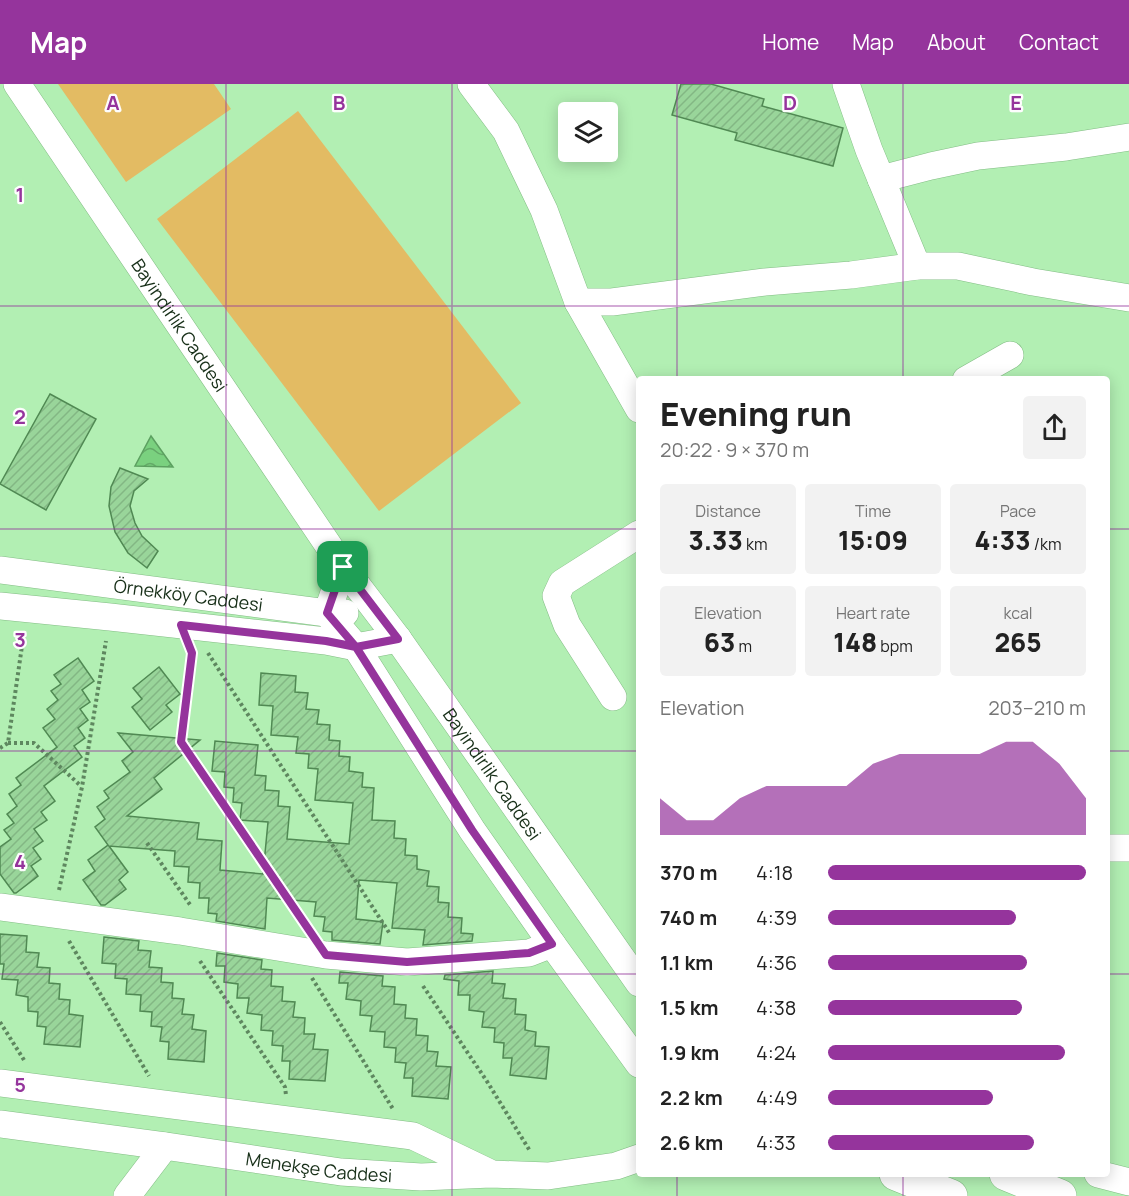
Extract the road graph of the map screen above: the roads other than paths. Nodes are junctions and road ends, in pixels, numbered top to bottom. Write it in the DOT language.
graph roads {
  1 [pos="17,84"];
  2 [pos="471,84"];
  3 [pos="846,84"];
  4 [pos="1129,137"];
  5 [pos="881,179"];
  6 [pos="917,266"];
  7 [pos="1129,298"];
  8 [pos="578,302"];
  9 [pos="1010,355"];
  10 [pos="973,376"];
  11 [pos="636,404"];
  12 [pos="636,536"];
  13 [pos="343,567"];
  14 [pos="0,570"];
  15 [pos="0,606"];
  16 [pos="327,613"];
  17 [pos="379,614"];
  18 [pos="398,639"];
  19 [pos="356,647"];
  20 [pos="613,697"];
  21 [pos="1110,848"];
  22 [pos="1129,848"];
  23 [pos="0,907"];
  24 [pos="552,944"];
  25 [pos="636,979"];
  26 [pos="636,1060"];
  27 [pos="0,1083"];
  28 [pos="0,1124"];
  29 [pos="165,1146"];
  30 [pos="636,1159"];
  31 [pos="491,1174"];
  32 [pos="904,1177"];
  33 [pos="1013,1177"];
  34 [pos="1110,1177"];
  35 [pos="1129,1182"];
  36 [pos="422,1186"];
  37 [pos="126,1196"];
  38 [pos="951,1196"];
  39 [pos="1060,1196"];
  1 -- 13 [label="street, Bayindirlik Caddesi"];
  2 -- 8 [label="street"];
  3 -- 5 [label="street"];
  4 -- 5 [label="street"];
  5 -- 6 [label="street"];
  6 -- 7 [label="street"];
  6 -- 8 [label="street"];
  8 -- 11 [label="street"];
  9 -- 10 [label="street"];
  12 -- 20 [label="street"];
  13 -- 16 [label="street"];
  13 -- 17 [label="street, Bayindirlik Caddesi"];
  14 -- 16 [label="street, Örnekköy Caddesi"];
  15 -- 19 [label="street, Örnekköy Caddesi"];
  16 -- 17 [label="street, Örnekköy Caddesi"];
  16 -- 19 [label="street"];
  17 -- 18 [label="street, Bayindirlik Caddesi"];
  18 -- 19 [label="street, Örnekköy Caddesi"];
  18 -- 25 [label="street, Bayindirlik Caddesi"];
  19 -- 24 [label="street"];
  21 -- 22 [label="street"];
  23 -- 24 [label="street"];
  24 -- 26 [label="street"];
  27 -- 31 [label="street"];
  28 -- 29 [label="street, Menekşe Caddesi"];
  29 -- 36 [label="street, Menekşe Caddesi"];
  29 -- 37 [label="street"];
  30 -- 31 [label="street, Menekşe Caddesi"];
  31 -- 36 [label="street, Menekşe Caddesi"];
  32 -- 38 [label="street"];
  33 -- 39 [label="street"];
  34 -- 35 [label="street"];
}
